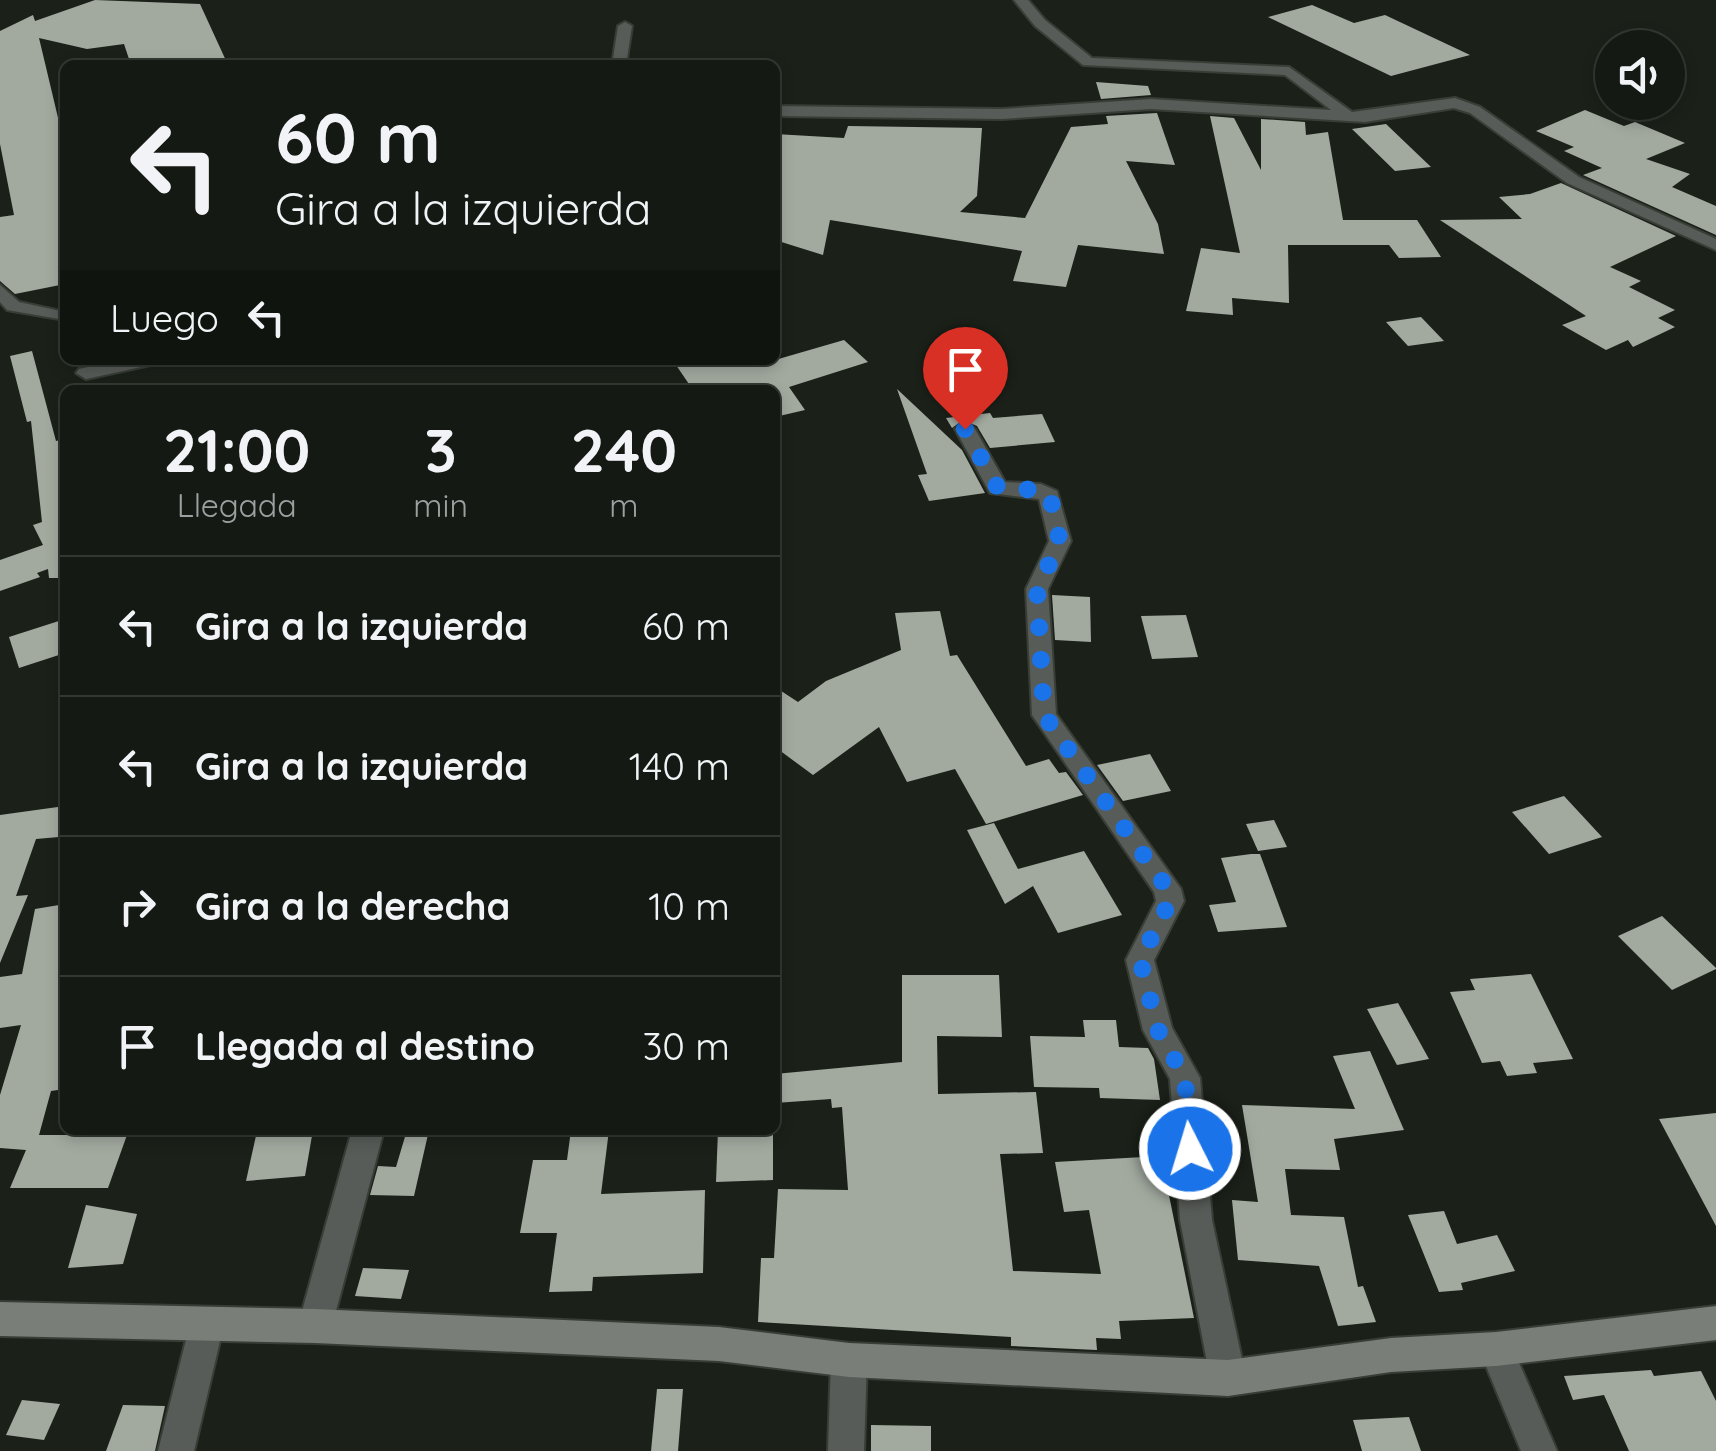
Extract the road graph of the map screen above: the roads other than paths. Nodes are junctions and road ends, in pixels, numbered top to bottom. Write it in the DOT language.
graph roads {
  1 [pos="1020,0"];
  2 [pos="626,26"];
  3 [pos="620,60"];
  4 [pos="780,111"];
  5 [pos="1350,117"];
  6 [pos="1716,245"];
  7 [pos="0,290"];
  8 [pos="60,317"];
  9 [pos="126,365"];
  10 [pos="87,374"];
  11 [pos="965,429"];
  12 [pos="367,1135"];
  13 [pos="0,1319"];
  14 [pos="207,1324"];
  15 [pos="1716,1324"];
  16 [pos="314,1326"];
  17 [pos="1496,1349"];
  18 [pos="849,1360"];
  19 [pos="1228,1378"];
  20 [pos="176,1451"];
  21 [pos="846,1451"];
  22 [pos="1540,1451"];
  1 -- 5 [label="street"];
  2 -- 3 [label="street"];
  4 -- 5 [label="street"];
  5 -- 6 [label="street"];
  7 -- 8 [label="street"];
  9 -- 10 [label="street"];
  11 -- 19 [label="street"];
  12 -- 16 [label="street"];
  13 -- 14 [label="main road"];
  14 -- 16 [label="main road"];
  14 -- 20 [label="street"];
  15 -- 17 [label="main road"];
  16 -- 18 [label="main road"];
  17 -- 19 [label="main road"];
  17 -- 22 [label="street"];
  18 -- 19 [label="main road"];
  18 -- 21 [label="street"];
}
